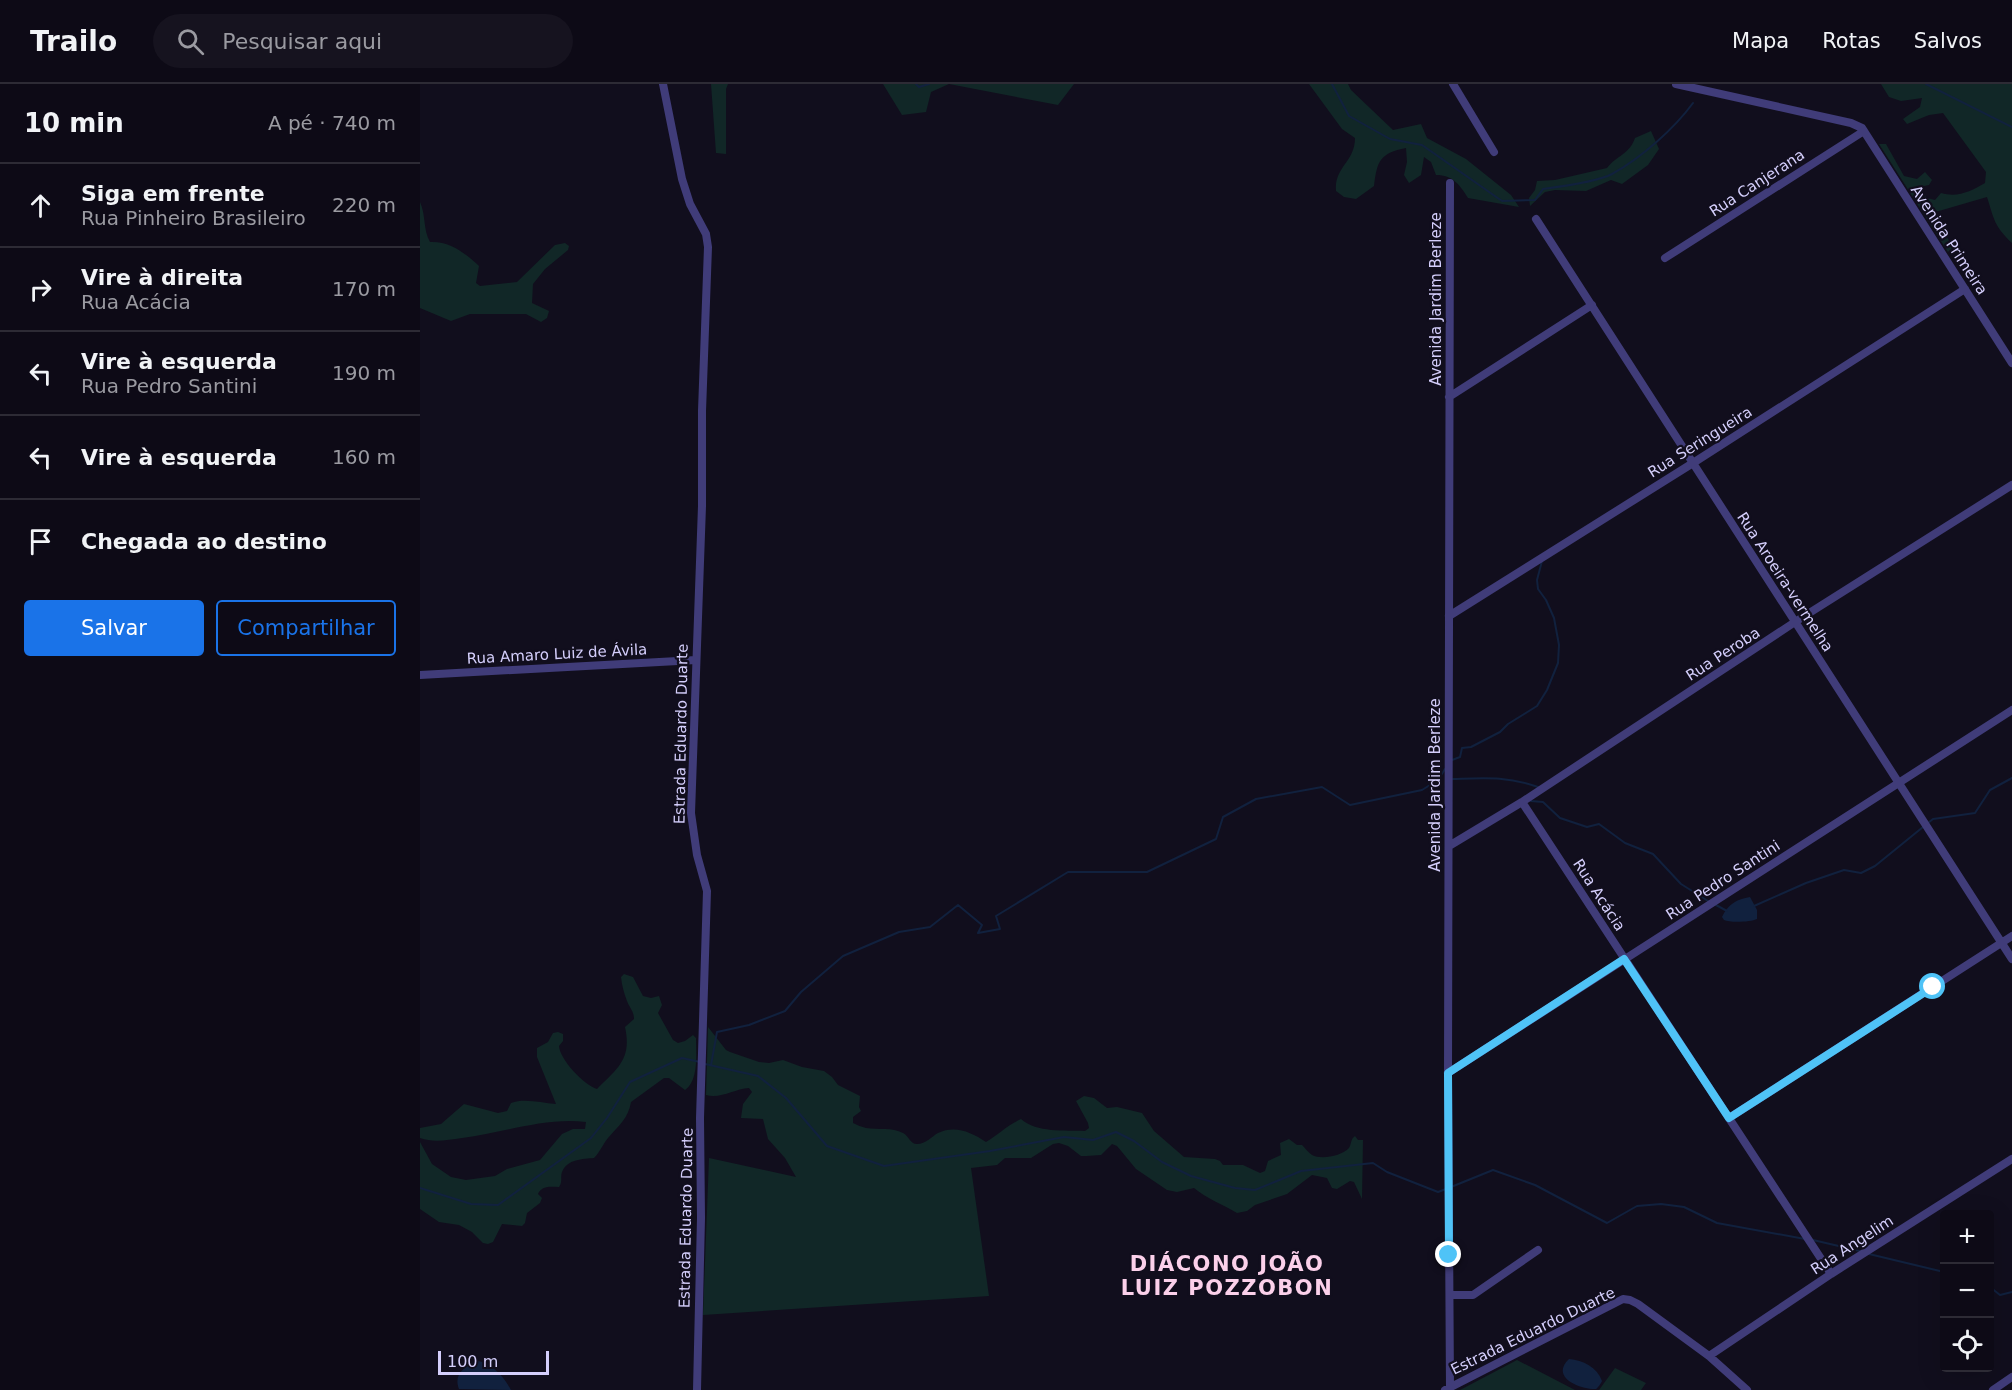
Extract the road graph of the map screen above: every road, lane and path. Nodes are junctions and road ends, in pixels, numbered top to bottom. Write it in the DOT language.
graph roads {
  1 [pos="663,84"];
  2 [pos="1453,84"];
  3 [pos="1676,84"];
  4 [pos="1864,131"];
  5 [pos="1494,152"];
  6 [pos="1450,183"];
  7 [pos="1536,219"];
  8 [pos="1665,258"];
  9 [pos="1965,289"];
  10 [pos="1592,305"];
  11 [pos="2012,363"];
  12 [pos="1449,397"];
  13 [pos="1693,463"];
  14 [pos="2012,485"];
  15 [pos="1449,616"];
  16 [pos="1796,622"];
  17 [pos="696,660"];
  18 [pos="420,675"];
  19 [pos="2012,710"];
  20 [pos="1899,783"];
  21 [pos="1522,802"];
  22 [pos="1449,846"];
  23 [pos="2012,936"];
  24 [pos="2001,943"];
  25 [pos="1624,959"];
  26 [pos="2012,959"];
  27 [pos="1448,1073"];
  28 [pos="1729,1118"];
  29 [pos="2012,1160"];
  30 [pos="1538,1250"];
  31 [pos="1831,1274"];
  32 [pos="1450,1294"];
  33 [pos="1709,1356"];
  34 [pos="2008,1380"];
  35 [pos="1448,1388"];
  36 [pos="697,1390"];
  37 [pos="1747,1390"];
  38 [pos="1993,1390"];
  39 [pos="2012,1390"];
  1 -- 17 [label="street, Estrada Eduardo Duarte"];
  2 -- 5 [label="street"];
  3 -- 4 [label="street"];
  4 -- 8 [label="street, Rua Canjerana"];
  4 -- 9 [label="street, Avenida Primeira"];
  6 -- 12 [label="street, Avenida Jardim Berleze"];
  7 -- 10 [label="street, Rua Aroeira-vermelha"];
  9 -- 11 [label="street, Avenida Primeira"];
  9 -- 13 [label="street, Rua Seringueira"];
  10 -- 12 [label="street"];
  10 -- 13 [label="street, Rua Aroeira-vermelha"];
  12 -- 15 [label="street, Avenida Jardim Berleze"];
  13 -- 15 [label="street, Rua Seringueira"];
  13 -- 16 [label="street, Rua Aroeira-vermelha"];
  14 -- 16 [label="street, Rua Peroba"];
  15 -- 22 [label="street, Avenida Jardim Berleze"];
  16 -- 20 [label="street, Rua Aroeira-vermelha"];
  16 -- 21 [label="street, Rua Peroba"];
  17 -- 18 [label="street, Rua Amaro Luiz de Ávila"];
  17 -- 36 [label="street, Estrada Eduardo Duarte"];
  19 -- 20 [label="street, Rua Pedro Santini"];
  20 -- 24 [label="street, Rua Aroeira-vermelha"];
  20 -- 25 [label="street, Rua Pedro Santini"];
  21 -- 22 [label="street, Rua Peroba"];
  21 -- 25 [label="street, Rua Acácia"];
  22 -- 27 [label="street, Avenida Jardim Berleze"];
  23 -- 24 [label="street"];
  24 -- 26 [label="street, Rua Aroeira-vermelha"];
  24 -- 28 [label="street"];
  25 -- 27 [label="street, Rua Pedro Santini"];
  25 -- 28 [label="street, Rua Acácia"];
  27 -- 32 [label="street, Avenida Jardim Berleze"];
  28 -- 31 [label="street, Rua Acácia"];
  29 -- 31 [label="street, Rua Angelim"];
  30 -- 32 [label="street"];
  31 -- 33 [label="street, Rua Angelim"];
  32 -- 35 [label="street, Avenida Jardim Berleze"];
  33 -- 35 [label="street, Estrada Eduardo Duarte"];
  33 -- 37 [label="street, Estrada Eduardo Duarte"];
  34 -- 38 [label="street"];
  34 -- 39 [label="street"];
}
